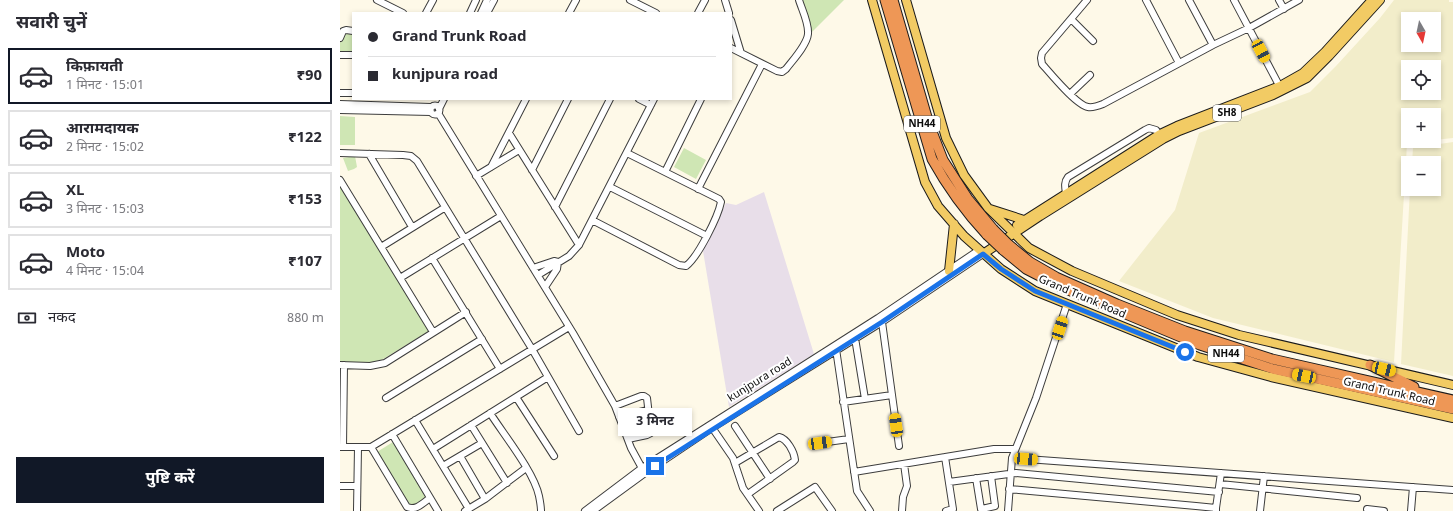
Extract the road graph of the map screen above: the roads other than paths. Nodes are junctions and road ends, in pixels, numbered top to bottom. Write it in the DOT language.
graph roads {
  1 [pos="376,0"];
  2 [pos="433,0"];
  3 [pos="476,0"];
  4 [pos="487,0"];
  5 [pos="494,0"];
  6 [pos="576,0"];
  7 [pos="630,0"];
  8 [pos="705,0"];
  9 [pos="725,0"];
  10 [pos="799,0"];
  11 [pos="872,0"];
  12 [pos="885,0"];
  13 [pos="893,0"];
  14 [pos="906,0"];
  15 [pos="1087,0"];
  16 [pos="1146,0"];
  17 [pos="1189,0"];
  18 [pos="1234,0"];
  19 [pos="1279,0"];
  20 [pos="1299,0"];
  21 [pos="1372,0"];
  22 [pos="1380,0"];
  23 [pos="1284,9"];
  24 [pos="401,12"];
  25 [pos="427,12"];
  26 [pos="470,12"];
  27 [pos="481,12"];
  28 [pos="488,12"];
  29 [pos="570,12"];
  30 [pos="654,12"];
  31 [pos="699,12"];
  32 [pos="729,12"];
  33 [pos="1071,19"];
  34 [pos="732,23"];
  35 [pos="1249,28"];
  36 [pos="352,31"];
  37 [pos="735,33"];
  38 [pos="340,38"];
  39 [pos="732,38"];
  40 [pos="1094,41"];
  41 [pos="1212,45"];
  42 [pos="732,48"];
  43 [pos="741,53"];
  44 [pos="340,55"];
  45 [pos="352,55"];
  46 [pos="1179,63"];
  47 [pos="762,64"];
  48 [pos="1090,75"];
  49 [pos="1281,88"];
  50 [pos="340,93"];
  51 [pos="352,93"];
  52 [pos="1070,94"];
  53 [pos="443,100"];
  54 [pos="526,100"];
  55 [pos="567,100"];
  56 [pos="609,100"];
  57 [pos="700,100"];
  58 [pos="653,102"];
  59 [pos="340,104"];
  60 [pos="435,107"];
  61 [pos="340,110"];
  62 [pos="509,133"];
  63 [pos="1161,137"];
  64 [pos="519,150"];
  65 [pos="340,153"];
  66 [pos="627,153"];
  67 [pos="369,154"];
  68 [pos="491,167"];
  69 [pos="532,170"];
  70 [pos="664,172"];
  71 [pos="476,176"];
  72 [pos="340,180"];
  73 [pos="610,187"];
  74 [pos="698,189"];
  75 [pos="1066,193"];
  76 [pos="555,207"];
  77 [pos="444,208"];
  78 [pos="988,208"];
  79 [pos="501,216"];
  80 [pos="592,220"];
  81 [pos="1024,220"];
  82 [pos="954,224"];
  83 [pos="412,227"];
  84 [pos="990,232"];
  85 [pos="1012,232"];
  86 [pos="707,236"];
  87 [pos="464,239"];
  88 [pos="579,245"];
  89 [pos="381,247"];
  90 [pos="1005,247"];
  91 [pos="981,252"];
  92 [pos="432,258"];
  93 [pos="558,262"];
  94 [pos="533,268"];
  95 [pos="950,273"];
  96 [pos="538,275"];
  97 [pos="400,278"];
  98 [pos="545,287"];
  99 [pos="1067,304"];
  100 [pos="895,310"];
  101 [pos="466,312"];
  102 [pos="882,322"];
  103 [pos="569,327"];
  104 [pos="433,332"];
  105 [pos="482,338"];
  106 [pos="855,338"];
  107 [pos="836,348"];
  108 [pos="532,349"];
  109 [pos="342,365"];
  110 [pos="1370,365"];
  111 [pos="500,369"];
  112 [pos="1272,373"];
  113 [pos="548,377"];
  114 [pos="1453,385"];
  115 [pos="892,395"];
  116 [pos="1432,395"];
  117 [pos="516,396"];
  118 [pos="386,398"];
  119 [pos="865,399"];
  120 [pos="1453,400"];
  121 [pos="843,402"];
  122 [pos="615,406"];
  123 [pos="1453,409"];
  124 [pos="648,410"];
  125 [pos="490,413"];
  126 [pos="619,417"];
  127 [pos="1453,418"];
  128 [pos="415,420"];
  129 [pos="650,423"];
  130 [pos="471,425"];
  131 [pos="711,426"];
  132 [pos="735,426"];
  133 [pos="624,430"];
  134 [pos="579,431"];
  135 [pos="392,434"];
  136 [pos="628,439"];
  137 [pos="849,439"];
  138 [pos="482,442"];
  139 [pos="820,443"];
  140 [pos="899,446"];
  141 [pos="341,447"];
  142 [pos="358,447"];
  143 [pos="371,447"];
  144 [pos="433,449"];
  145 [pos="1015,449"];
  146 [pos="752,452"];
  147 [pos="460,456"];
  148 [pos="554,456"];
  149 [pos="945,457"];
  150 [pos="1012,458"];
  151 [pos="735,463"];
  152 [pos="904,464"];
  153 [pos="443,466"];
  154 [pos="526,468"];
  155 [pos="643,470"];
  156 [pos="854,472"];
  157 [pos="1010,472"];
  158 [pos="1221,472"];
  159 [pos="992,476"];
  160 [pos="1264,476"];
  161 [pos="976,478"];
  162 [pos="770,479"];
  163 [pos="949,482"];
  164 [pos="507,483"];
  165 [pos="1220,484"];
  166 [pos="340,486"];
  167 [pos="357,486"];
  168 [pos="1413,487"];
  169 [pos="1009,489"];
  170 [pos="1263,489"];
  171 [pos="1453,490"];
  172 [pos="1219,492"];
  173 [pos="748,494"];
  174 [pos="430,498"];
  175 [pos="1357,498"];
  176 [pos="485,499"];
  177 [pos="1367,509"];
  178 [pos="467,510"];
  179 [pos="830,510"];
  180 [pos="1216,510"];
  181 [pos="357,511"];
  182 [pos="438,511"];
  183 [pos="541,511"];
  184 [pos="585,511"];
  185 [pos="593,511"];
  186 [pos="759,511"];
  187 [pos="777,511"];
  188 [pos="870,511"];
  189 [pos="902,511"];
  190 [pos="946,511"];
  191 [pos="1008,511"];
  192 [pos="1015,511"];
  193 [pos="1260,511"];
  194 [pos="1384,511"];
  195 [pos="1411,511"];
  1 -- 24 [label="street"];
  2 -- 25 [label="street"];
  3 -- 26 [label="street"];
  4 -- 27 [label="street"];
  5 -- 28 [label="street"];
  6 -- 29 [label="street"];
  7 -- 30 [label="street"];
  8 -- 31 [label="street"];
  9 -- 32 [label="street"];
  10 -- 47 [label="street"];
  11 -- 82 [label="main road, Grand Trunk Road"];
  12 -- 84 [label="highway, NH44"];
  13 -- 84 [label="highway, NH44"];
  14 -- 78 [label="main road, Grand Trunk Road"];
  15 -- 33 [label="street"];
  16 -- 46 [label="street"];
  17 -- 41 [label="street"];
  18 -- 35 [label="street"];
  19 -- 23 [label="street"];
  20 -- 23 [label="street"];
  21 -- 49 [label="main road, SH8"];
  22 -- 49 [label="main road, SH8"];
  23 -- 35 [label="street"];
  33 -- 40 [label="street"];
  33 -- 52 [label="street"];
  34 -- 37 [label="street"];
  35 -- 41 [label="street"];
  35 -- 49 [label="street"];
  36 -- 38 [label="street"];
  37 -- 39 [label="street"];
  37 -- 43 [label="street"];
  41 -- 46 [label="street"];
  42 -- 43 [label="street"];
  43 -- 47 [label="street"];
  44 -- 45 [label="street"];
  46 -- 52 [label="street"];
  47 -- 74 [label="street"];
  48 -- 52 [label="street"];
  49 -- 63 [label="main road, SH8"];
  50 -- 51 [label="street"];
  53 -- 60 [label="street"];
  54 -- 62 [label="street"];
  55 -- 69 [label="street"];
  56 -- 76 [label="street"];
  57 -- 70 [label="street"];
  58 -- 66 [label="street"];
  59 -- 60 [label="street"];
  60 -- 61 [label="street"];
  60 -- 71 [label="street"];
  62 -- 64 [label="street"];
  62 -- 68 [label="street"];
  63 -- 75 [label="main road, SH8"];
  63 -- 75 [label="street"];
  63 -- 85 [label="main road, SH8"];
  64 -- 68 [label="street"];
  64 -- 69 [label="street"];
  65 -- 67 [label="street"];
  66 -- 70 [label="street"];
  66 -- 73 [label="street"];
  67 -- 77 [label="street"];
  67 -- 83 [label="street"];
  68 -- 71 [label="street"];
  69 -- 76 [label="street"];
  70 -- 74 [label="street"];
  71 -- 79 [label="street"];
  72 -- 89 [label="street"];
  73 -- 80 [label="street"];
  73 -- 86 [label="street"];
  74 -- 86 [label="street"];
  75 -- 81 [label="main road, SH8"];
  76 -- 88 [label="street"];
  77 -- 83 [label="street"];
  77 -- 87 [label="street"];
  78 -- 81 [label="main road"];
  78 -- 85 [label="main road, Grand Trunk Road"];
  79 -- 87 [label="street"];
  79 -- 94 [label="street"];
  80 -- 86 [label="street"];
  80 -- 88 [label="street"];
  81 -- 85 [label="main road, SH8"];
  82 -- 91 [label="main road, Grand Trunk Road"];
  82 -- 95 [label="main road"];
  83 -- 89 [label="street"];
  84 -- 90 [label="highway, NH44, bridge"];
  85 -- 91 [label="main road, SH8"];
  85 -- 110 [label="main road, Grand Trunk Road"];
  87 -- 92 [label="street"];
  87 -- 108 [label="street"];
  88 -- 93 [label="street"];
  89 -- 97 [label="street"];
  90 -- 112 [label="highway, NH44"];
  90 -- 116 [label="highway, NH44"];
  91 -- 95 [label="street, kunjpura road"];
  91 -- 99 [label="main road, Grand Trunk Road"];
  92 -- 97 [label="street"];
  92 -- 101 [label="street"];
  93 -- 94 [label="street"];
  93 -- 96 [label="street"];
  93 -- 98 [label="street"];
  94 -- 96 [label="street"];
  95 -- 100 [label="street, kunjpura road"];
  96 -- 98 [label="street"];
  97 -- 104 [label="street"];
  98 -- 103 [label="street"];
  99 -- 112 [label="main road, Grand Trunk Road"];
  99 -- 145 [label="street"];
  100 -- 102 [label="street, kunjpura road"];
  100 -- 107 [label="street, kunjpura road"];
  101 -- 104 [label="street"];
  101 -- 105 [label="street"];
  102 -- 106 [label="street, kunjpura road"];
  102 -- 115 [label="street"];
  103 -- 108 [label="street"];
  103 -- 122 [label="street"];
  104 -- 109 [label="street"];
  105 -- 111 [label="street"];
  105 -- 118 [label="street"];
  106 -- 107 [label="street, kunjpura road"];
  106 -- 119 [label="street"];
  107 -- 121 [label="street"];
  107 -- 131 [label="street, kunjpura road"];
  108 -- 111 [label="street"];
  108 -- 113 [label="street"];
  109 -- 141 [label="street"];
  110 -- 114 [label="main road, Grand Trunk Road"];
  110 -- 116 [label="highway"];
  111 -- 128 [label="street"];
  112 -- 123 [label="highway, Grand Trunk Road / NH44"];
  112 -- 127 [label="main road, Grand Trunk Road"];
  113 -- 117 [label="street"];
  113 -- 134 [label="street"];
  115 -- 119 [label="street"];
  115 -- 140 [label="street"];
  116 -- 120 [label="highway, Grand Trunk Road / NH44"];
  117 -- 125 [label="street"];
  117 -- 148 [label="street"];
  119 -- 121 [label="street"];
  121 -- 137 [label="street"];
  122 -- 124 [label="street"];
  122 -- 126 [label="street"];
  124 -- 126 [label="street"];
  124 -- 129 [label="street"];
  125 -- 130 [label="street"];
  125 -- 154 [label="street"];
  126 -- 133 [label="street"];
  128 -- 135 [label="street"];
  128 -- 144 [label="street"];
  129 -- 133 [label="street"];
  129 -- 136 [label="street"];
  130 -- 138 [label="street"];
  130 -- 144 [label="street"];
  131 -- 151 [label="street"];
  131 -- 155 [label="street, kunjpura road"];
  132 -- 146 [label="street"];
  133 -- 136 [label="street"];
  135 -- 143 [label="street"];
  135 -- 174 [label="street"];
  136 -- 155 [label="street"];
  137 -- 139 [label="street"];
  137 -- 156 [label="street"];
  138 -- 147 [label="street"];
  138 -- 164 [label="street"];
  141 -- 142 [label="street"];
  142 -- 143 [label="street"];
  142 -- 167 [label="street"];
  143 -- 174 [label="street"];
  144 -- 153 [label="street"];
  145 -- 149 [label="street"];
  145 -- 150 [label="street"];
  146 -- 151 [label="street"];
  146 -- 162 [label="street"];
  146 -- 162 [label="street"];
  147 -- 153 [label="street"];
  147 -- 176 [label="street"];
  149 -- 152 [label="street"];
  149 -- 163 [label="street"];
  150 -- 157 [label="street"];
  150 -- 158 [label="street"];
  151 -- 173 [label="street"];
  152 -- 156 [label="street"];
  152 -- 189 [label="street"];
  153 -- 178 [label="street"];
  154 -- 164 [label="street"];
  154 -- 183 [label="street"];
  155 -- 184 [label="street, kunjpura road"];
  155 -- 185 [label="street, kunjpura road"];
  156 -- 188 [label="street"];
  157 -- 159 [label="street"];
  157 -- 169 [label="street"];
  157 -- 172 [label="street"];
  158 -- 160 [label="street"];
  158 -- 165 [label="street"];
  159 -- 161 [label="street"];
  159 -- 161 [label="street"];
  160 -- 168 [label="street"];
  160 -- 170 [label="street"];
  161 -- 163 [label="street"];
  162 -- 173 [label="street"];
  163 -- 190 [label="street"];
  164 -- 176 [label="street"];
  165 -- 170 [label="street"];
  165 -- 172 [label="street"];
  166 -- 167 [label="street"];
  167 -- 181 [label="street"];
  168 -- 171 [label="street"];
  168 -- 195 [label="street"];
  169 -- 180 [label="street"];
  169 -- 191 [label="street"];
  170 -- 175 [label="street"];
  170 -- 193 [label="street"];
  172 -- 180 [label="street"];
  173 -- 186 [label="street"];
  174 -- 182 [label="street"];
  176 -- 178 [label="street"];
  177 -- 194 [label="street"];
  179 -- 187 [label="street"];
  191 -- 192 [label="street"];
}
